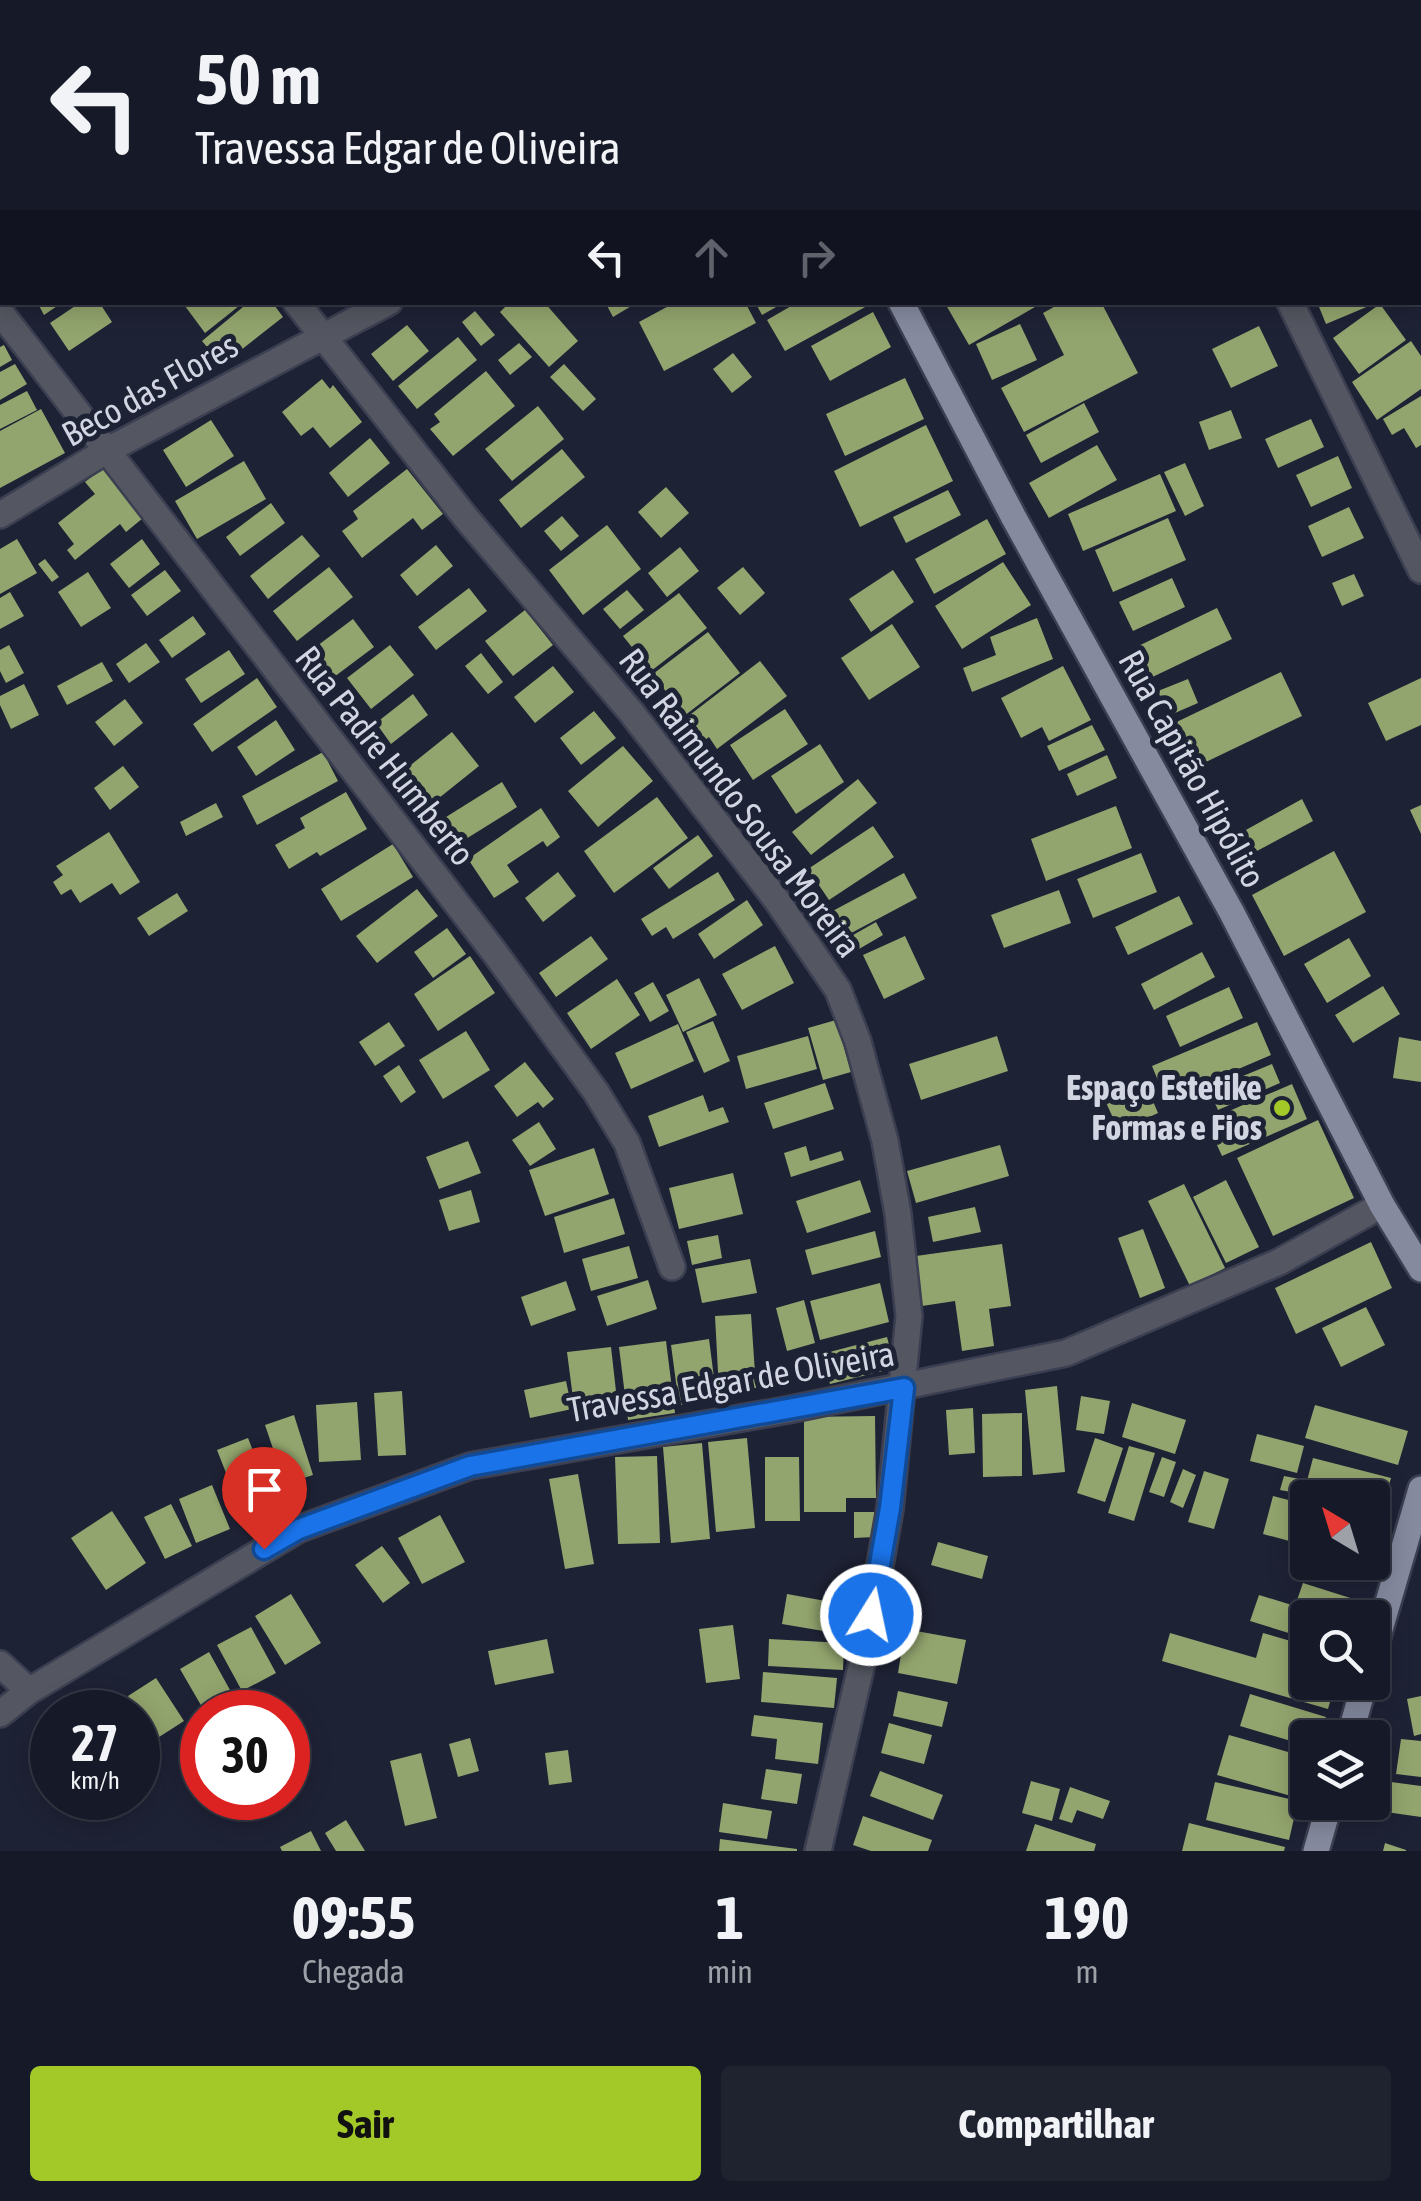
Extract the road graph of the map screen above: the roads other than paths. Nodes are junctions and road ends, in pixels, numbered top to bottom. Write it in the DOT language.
graph roads {
  1 [pos="298,305"];
  2 [pos="383,305"];
  3 [pos="903,305"];
  4 [pos="1291,305"];
  5 [pos="0,312"];
  6 [pos="323,336"];
  7 [pos="106,451"];
  8 [pos="0,515"];
  9 [pos="1421,570"];
  10 [pos="1382,1205"];
  11 [pos="672,1266"];
  12 [pos="1421,1269"];
  13 [pos="904,1388"];
  14 [pos="1421,1489"];
  15 [pos="1388,1600"];
  16 [pos="0,1664"];
  17 [pos="29,1692"];
  18 [pos="0,1714"];
  19 [pos="1325,1820"];
  20 [pos="818,1851"];
  21 [pos="1316,1851"];
  1 -- 6 [label="street, Rua Raimundo Sousa Moreira"];
  2 -- 6 [label="street, Beco das Flores"];
  3 -- 10 [label="main road, Rua Capitão Hipólito"];
  4 -- 9 [label="street"];
  5 -- 7 [label="street, Rua Padre Humberto"];
  6 -- 7 [label="street, Beco das Flores"];
  6 -- 13 [label="street, Rua Raimundo Sousa Moreira"];
  7 -- 8 [label="street, Beco das Flores"];
  7 -- 11 [label="street, Rua Padre Humberto"];
  10 -- 12 [label="main road, Rua Capitão Hipólito"];
  10 -- 13 [label="street, Travessa Edgar de Oliveira"];
  13 -- 17 [label="street, Travessa Edgar de Oliveira"];
  13 -- 20 [label="street, Rua Raimundo Sousa Moreira"];
  14 -- 15 [label="main road"];
  16 -- 17 [label="street"];
  17 -- 18 [label="street, Travessa Edgar de Oliveira"];
  19 -- 21 [label="main road"];
}
